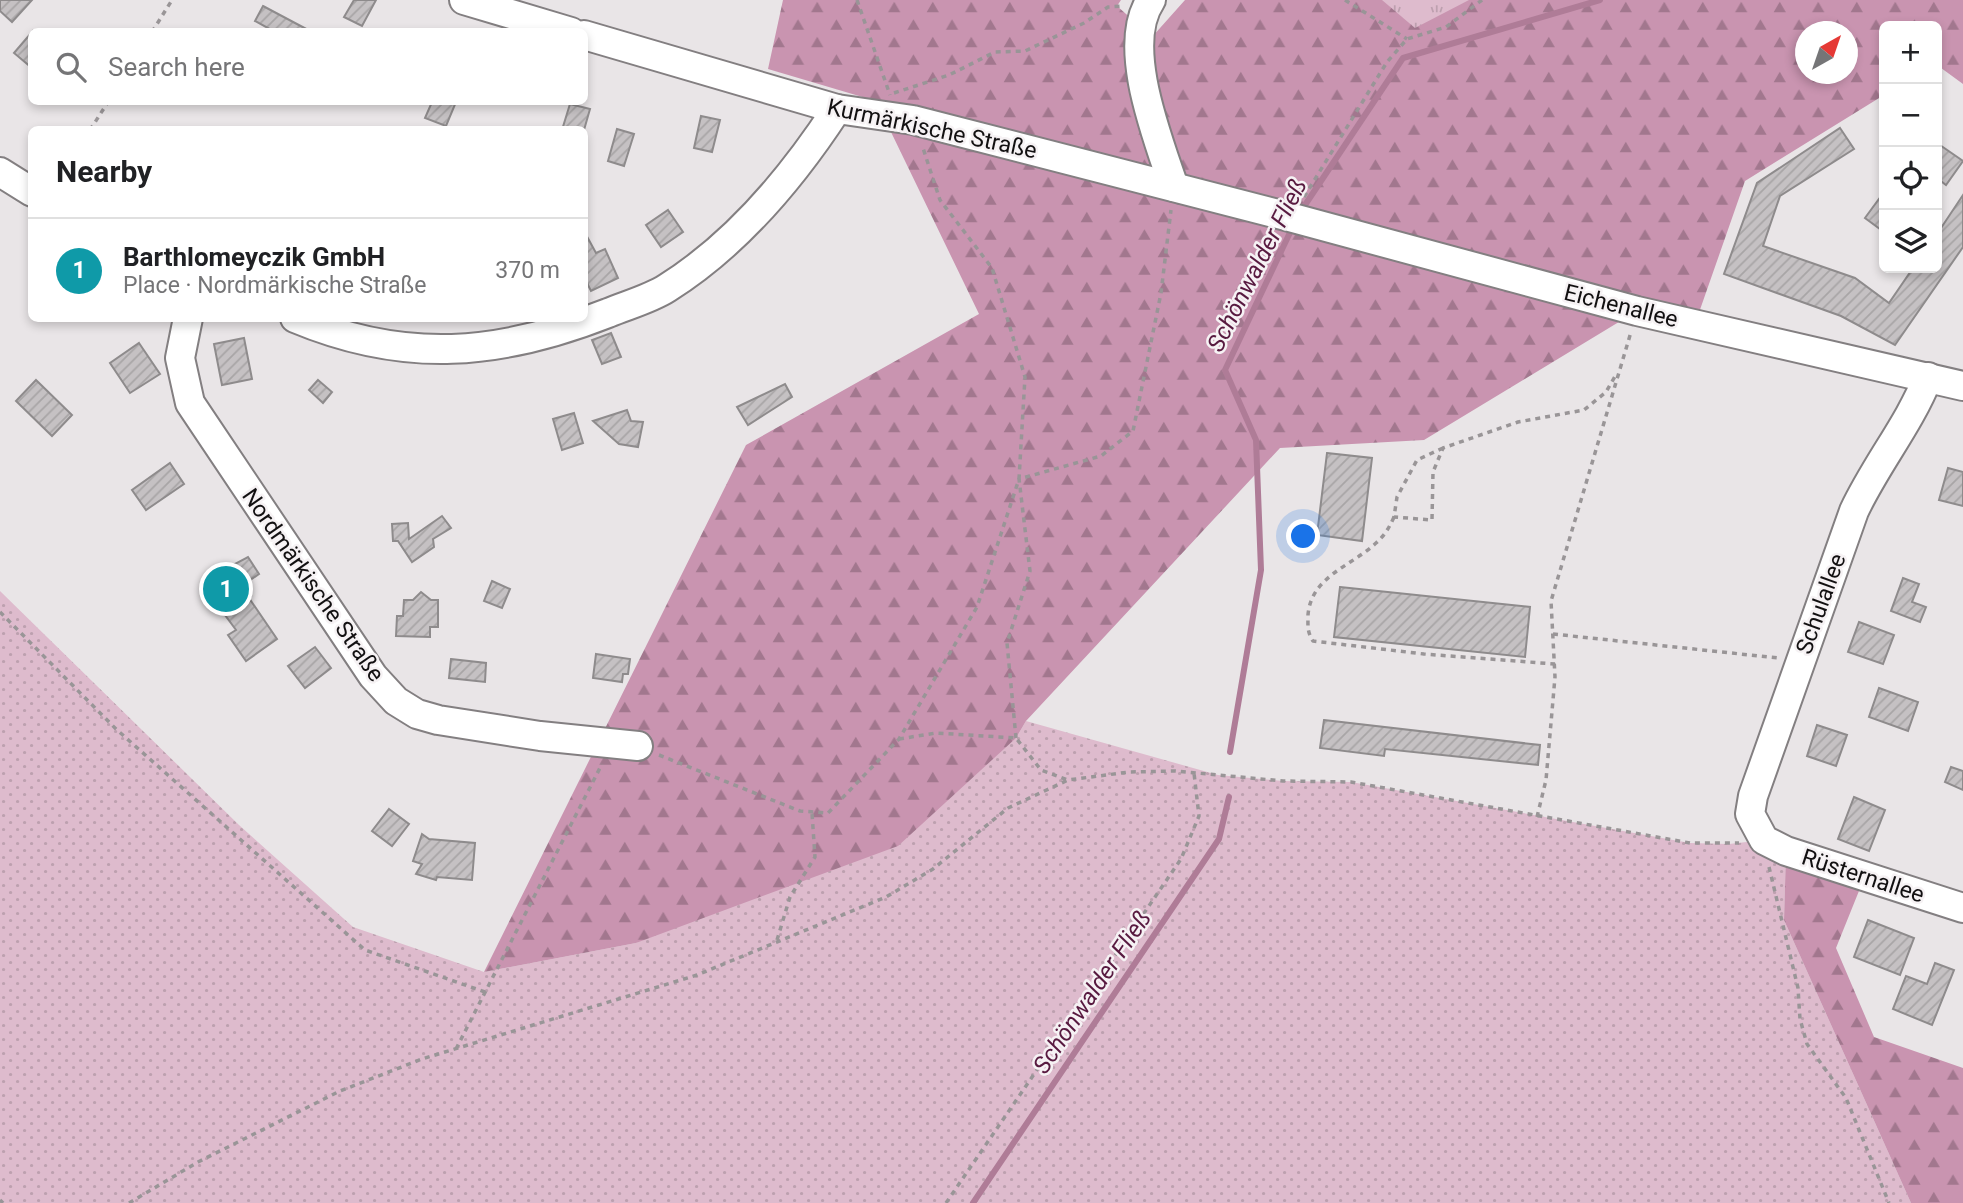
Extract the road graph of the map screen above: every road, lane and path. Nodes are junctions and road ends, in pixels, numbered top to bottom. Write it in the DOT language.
graph roads {
  1 [pos="172,0"];
  2 [pos="464,0"];
  3 [pos="857,0"];
  4 [pos="1345,0"];
  5 [pos="1482,0"];
  6 [pos="1149,2"];
  7 [pos="154,28"];
  8 [pos="558,28"];
  9 [pos="588,36"];
  10 [pos="1407,39"];
  11 [pos="106,105"];
  12 [pos="837,109"];
  13 [pos="913,120"];
  14 [pos="93,126"];
  15 [pos="0,172"];
  16 [pos="1174,187"];
  17 [pos="28,190"];
  18 [pos="1291,217"];
  19 [pos="1637,311"];
  20 [pos="588,321"];
  21 [pos="187,322"];
  22 [pos="304,322"];
  23 [pos="585,322"];
  24 [pos="1621,365"];
  25 [pos="1951,377"];
  26 [pos="1443,448"];
  27 [pos="1019,478"];
  28 [pos="1394,517"];
  29 [pos="0,612"];
  30 [pos="1553,634"];
  31 [pos="1801,661"];
  32 [pos="1555,664"];
  33 [pos="1016,738"];
  34 [pos="899,739"];
  35 [pos="625,745"];
  36 [pos="1194,773"];
  37 [pos="1068,780"];
  38 [pos="812,813"];
  39 [pos="1537,817"];
  40 [pos="1764,840"];
  41 [pos="1963,908"];
  42 [pos="777,940"];
  43 [pos="485,992"];
  44 [pos="456,1049"];
  45 [pos="129,1203"];
  46 [pos="946,1203"];
  47 [pos="1889,1203"];
  1 -- 7 [label="path"];
  2 -- 8 [label="street"];
  3 -- 6 [label="path"];
  4 -- 10 [label="path"];
  5 -- 10 [label="path"];
  6 -- 16 [label="street"];
  9 -- 12 [label="street, Kurmärkische Straße"];
  10 -- 18 [label="path"];
  11 -- 14 [label="path"];
  12 -- 13 [label="street, Kurmärkische Straße"];
  12 -- 20 [label="street"];
  13 -- 16 [label="street, Kurmärkische Straße"];
  13 -- 27 [label="path"];
  15 -- 17 [label="street"];
  16 -- 18 [label="street, Kurmärkische Straße"];
  16 -- 27 [label="path"];
  18 -- 19 [label="street, Eichenallee"];
  19 -- 24 [label="path"];
  19 -- 25 [label="street, Eichenallee"];
  21 -- 35 [label="street, Nordmärkische Straße"];
  22 -- 23 [label="street"];
  24 -- 26 [label="path"];
  24 -- 30 [label="path"];
  25 -- 31 [label="street, Schulallee"];
  26 -- 28 [label="path"];
  26 -- 28 [label="path"];
  27 -- 33 [label="path"];
  27 -- 34 [label="path"];
  28 -- 32 [label="path"];
  29 -- 43 [label="path"];
  30 -- 31 [label="path"];
  30 -- 32 [label="path"];
  31 -- 40 [label="street, Schulallee"];
  32 -- 39 [label="path"];
  33 -- 34 [label="path"];
  33 -- 37 [label="path"];
  34 -- 38 [label="path"];
  35 -- 38 [label="path"];
  35 -- 43 [label="path"];
  36 -- 37 [label="path"];
  36 -- 39 [label="path"];
  36 -- 46 [label="path"];
  37 -- 42 [label="path"];
  38 -- 42 [label="path"];
  39 -- 40 [label="path"];
  40 -- 41 [label="street, Rüsternallee"];
  40 -- 47 [label="path"];
  42 -- 44 [label="path"];
  43 -- 44 [label="path"];
  44 -- 45 [label="path"];
}
